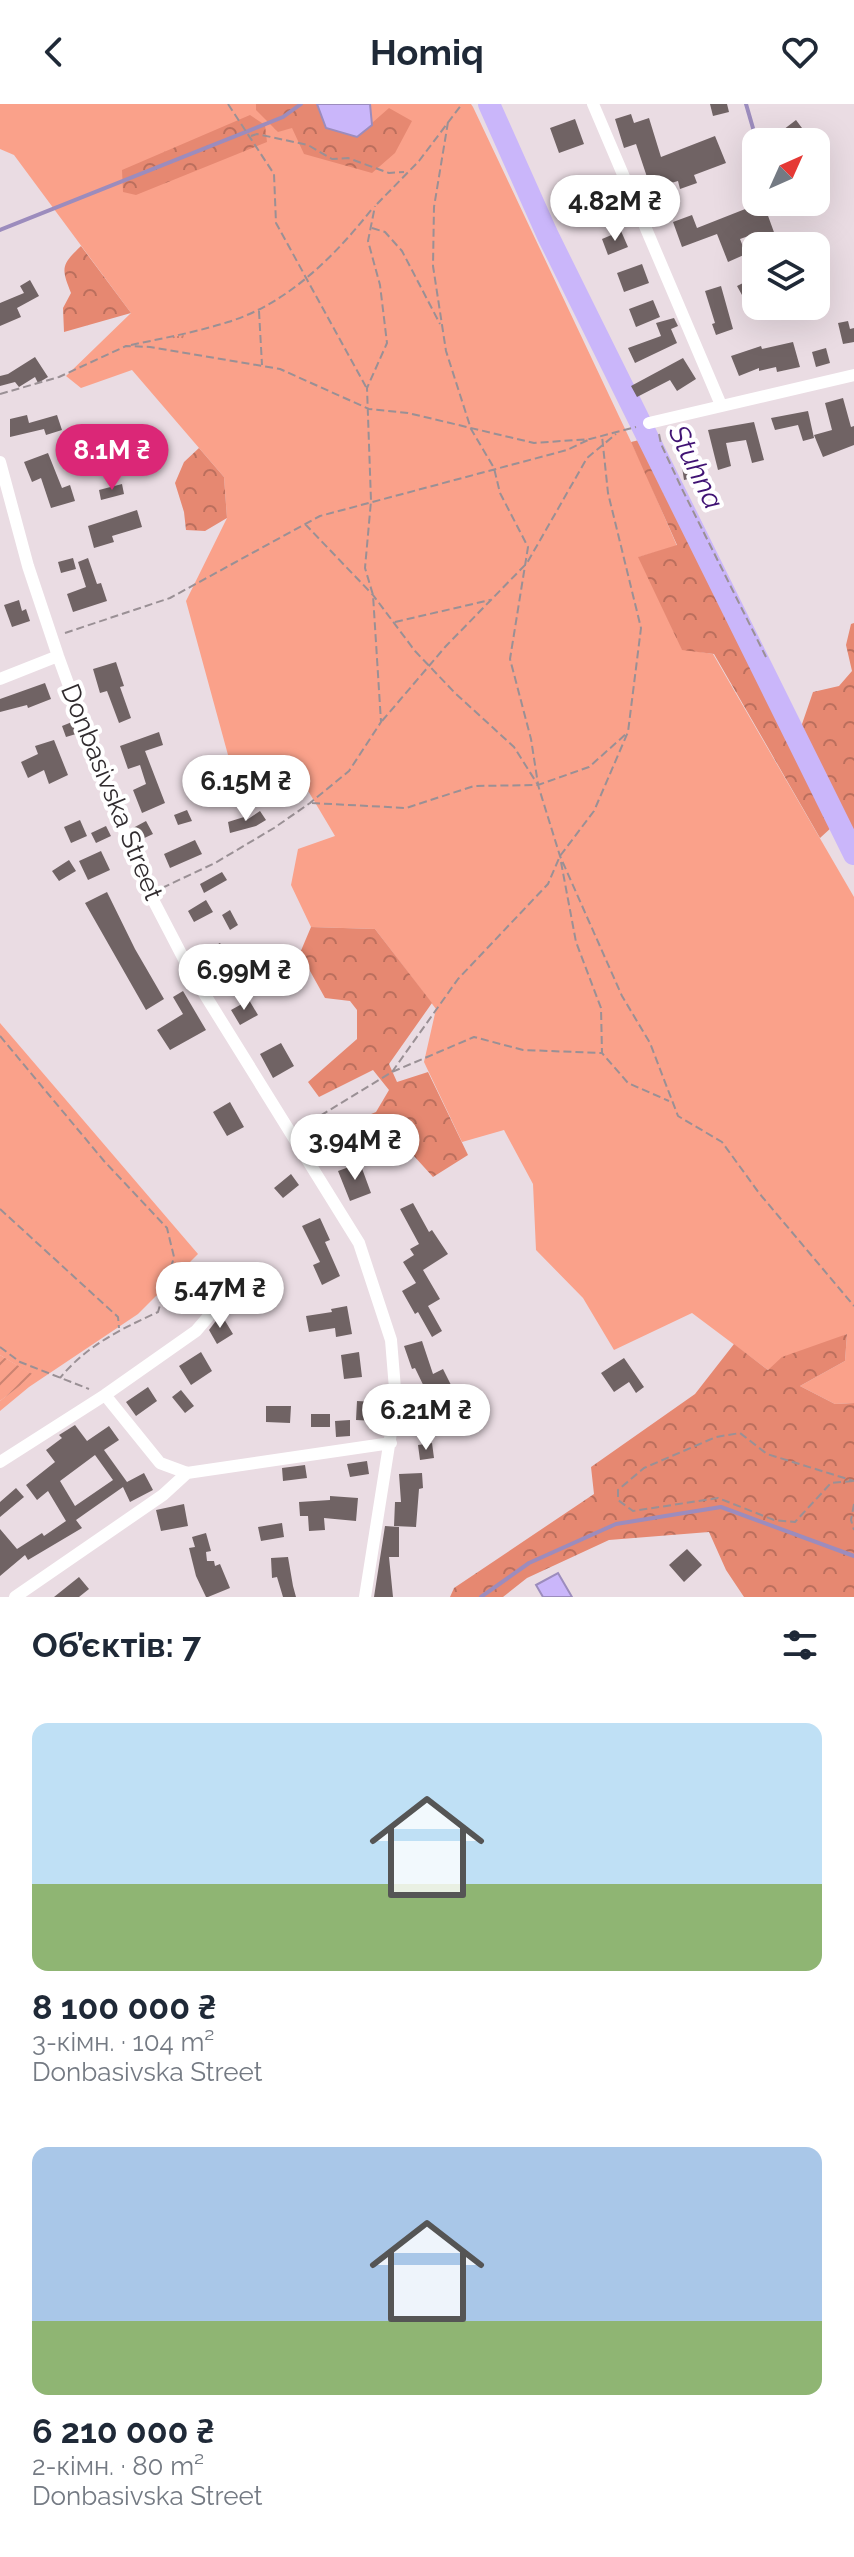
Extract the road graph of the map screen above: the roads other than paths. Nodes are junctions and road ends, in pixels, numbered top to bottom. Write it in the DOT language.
graph roads {
  1 [pos="593,104"];
  2 [pos="854,375"];
  3 [pos="721,405"];
  4 [pos="653,422"];
  5 [pos="0,462"];
  6 [pos="58,656"];
  7 [pos="0,679"];
  8 [pos="208,1317"];
  9 [pos="105,1395"];
  10 [pos="391,1443"];
  11 [pos="0,1462"];
  12 [pos="187,1473"];
  13 [pos="15,1597"];
  14 [pos="365,1597"];
  1 -- 3 [label="street"];
  2 -- 3 [label="street"];
  3 -- 4 [label="street"];
  5 -- 6 [label="street, Donbasivska Street"];
  6 -- 7 [label="street"];
  6 -- 10 [label="street, Donbasivska Street"];
  8 -- 9 [label="street"];
  9 -- 11 [label="street"];
  9 -- 12 [label="street"];
  10 -- 12 [label="street"];
  10 -- 14 [label="street, Donbasivska Street"];
  12 -- 13 [label="street"];
}
